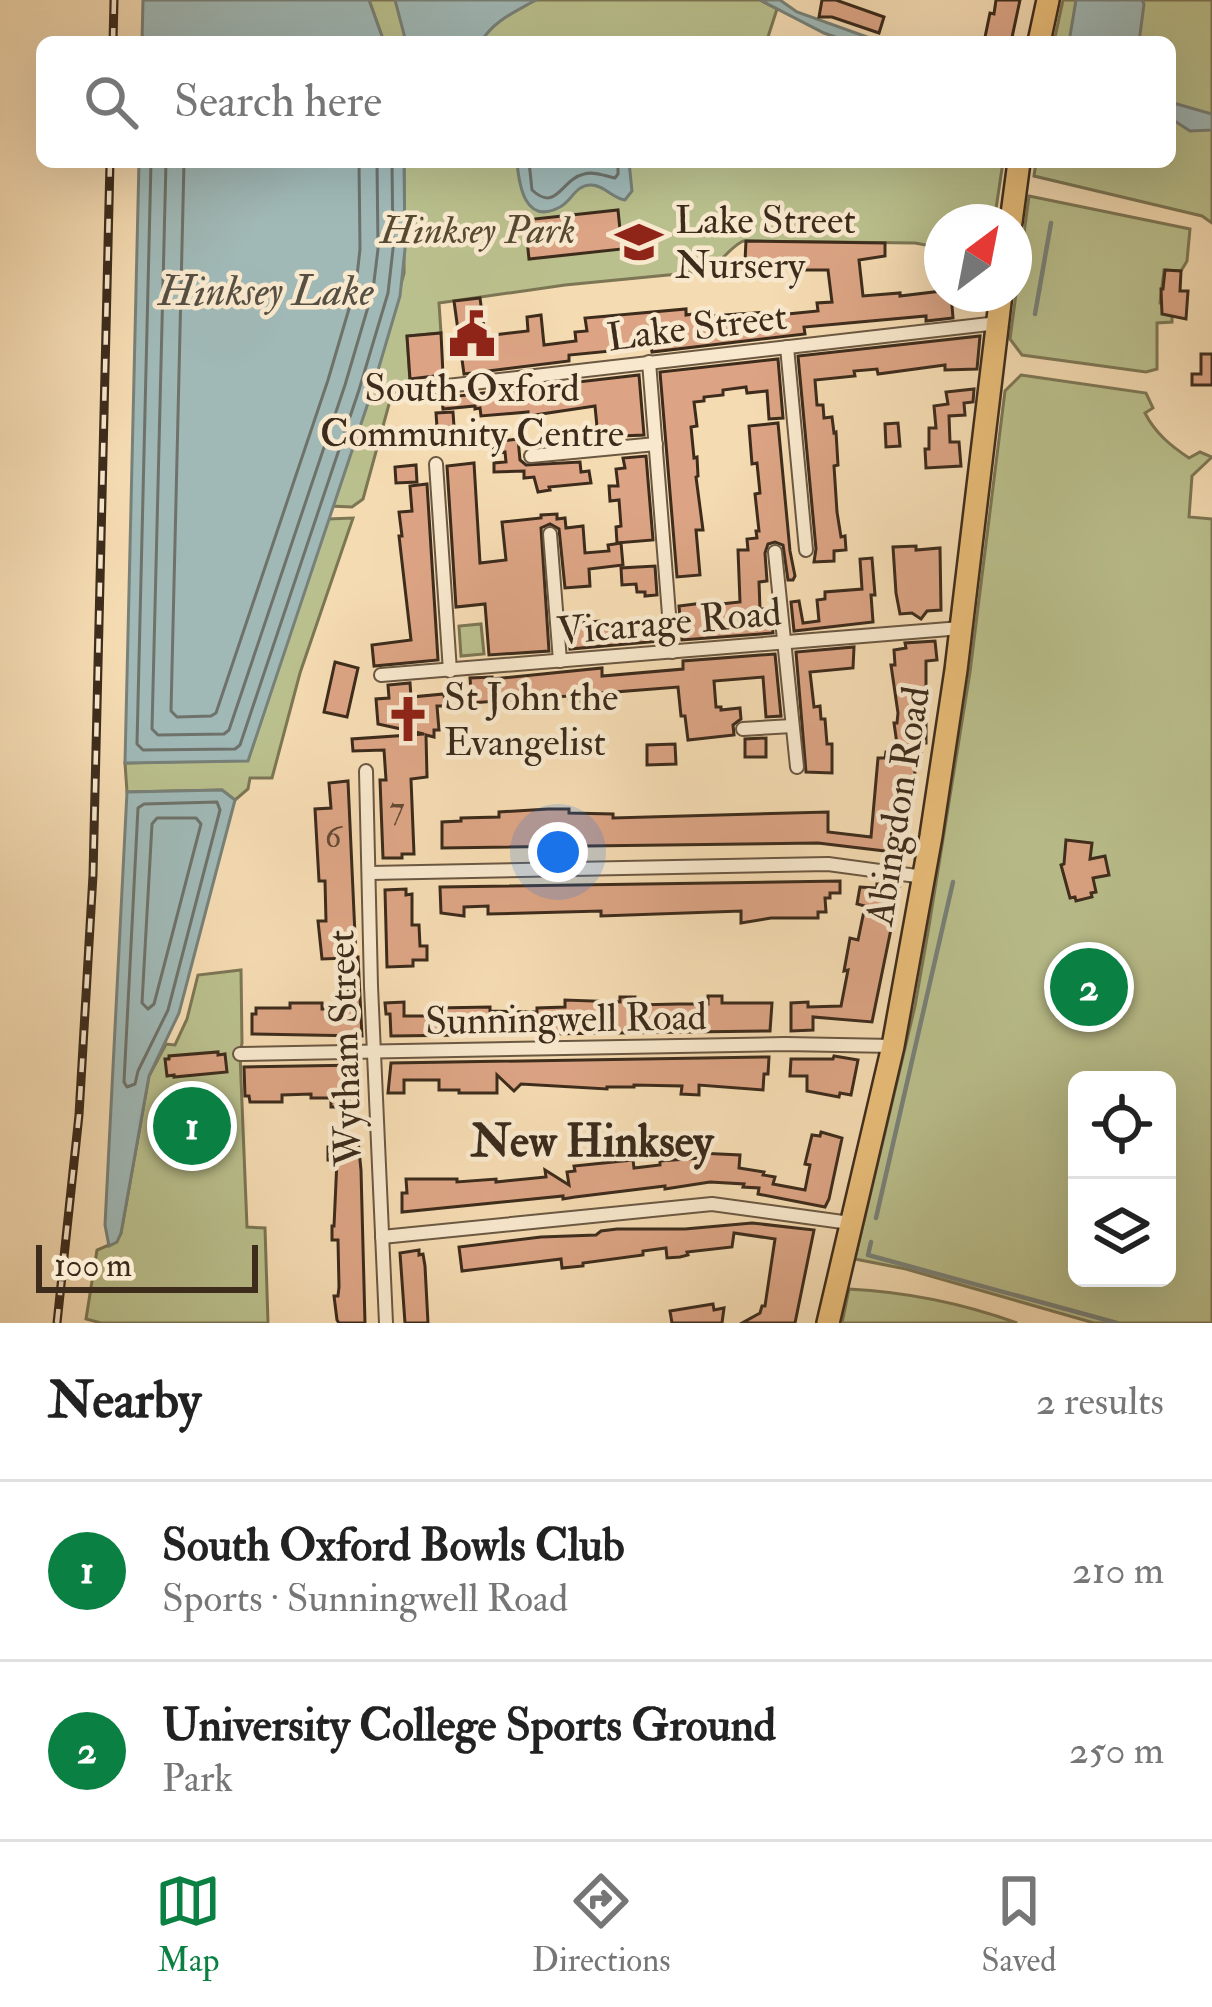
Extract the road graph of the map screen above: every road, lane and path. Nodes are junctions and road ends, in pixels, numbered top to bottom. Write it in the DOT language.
graph roads {
  1 [pos="1048,0"];
  2 [pos="1041,36"];
  3 [pos="1018,168"];
  4 [pos="1013,204"];
  5 [pos="999,312"];
  6 [pos="998,323"];
  7 [pos="787,347"];
  8 [pos="649,362"];
  9 [pos="403,391"];
  10 [pos="656,444"];
  11 [pos="532,456"];
  12 [pos="436,464"];
  13 [pos="550,534"];
  14 [pos="806,550"];
  15 [pos="776,552"];
  16 [pos="962,628"];
  17 [pos="784,642"];
  18 [pos="673,652"];
  19 [pos="560,662"];
  20 [pos="450,671"];
  21 [pos="381,676"];
  22 [pos="792,725"];
  23 [pos="743,729"];
  24 [pos="797,767"];
  25 [pos="366,770"];
  26 [pos="370,873"];
  27 [pos="924,877"];
  28 [pos="893,1046"];
  29 [pos="374,1052"];
  30 [pos="240,1054"];
  31 [pos="850,1223"];
  32 [pos="382,1237"];
  33 [pos="386,1323"];
  34 [pos="828,1323"];
  1 -- 2 [label="main road"];
  3 -- 4 [label="main road"];
  5 -- 6 [label="main road, Abingdon Road"];
  6 -- 7 [label="street, Lake Street"];
  6 -- 16 [label="main road, Abingdon Road"];
  7 -- 8 [label="street, Lake Street"];
  7 -- 14 [label="street"];
  8 -- 9 [label="street, Lake Street"];
  8 -- 10 [label="street"];
  10 -- 11 [label="street"];
  10 -- 18 [label="street"];
  12 -- 20 [label="street"];
  13 -- 19 [label="street"];
  15 -- 17 [label="street"];
  16 -- 17 [label="street, Vicarage Road"];
  16 -- 27 [label="main road, Abingdon Road"];
  17 -- 18 [label="street, Vicarage Road"];
  17 -- 22 [label="street"];
  18 -- 19 [label="street, Vicarage Road"];
  19 -- 20 [label="street, Vicarage Road"];
  20 -- 21 [label="street, Vicarage Road"];
  22 -- 23 [label="street"];
  22 -- 24 [label="street"];
  25 -- 26 [label="street, Wytham Street"];
  26 -- 27 [label="street"];
  26 -- 29 [label="street, Wytham Street"];
  27 -- 28 [label="main road, Abingdon Road"];
  28 -- 29 [label="street, Sunningwell Road"];
  28 -- 31 [label="main road, Abingdon Road"];
  29 -- 30 [label="street, Sunningwell Road"];
  29 -- 32 [label="street, Wytham Street"];
  31 -- 32 [label="street"];
  31 -- 34 [label="main road, Abingdon Road"];
  32 -- 33 [label="street, Wytham Street"];
}
